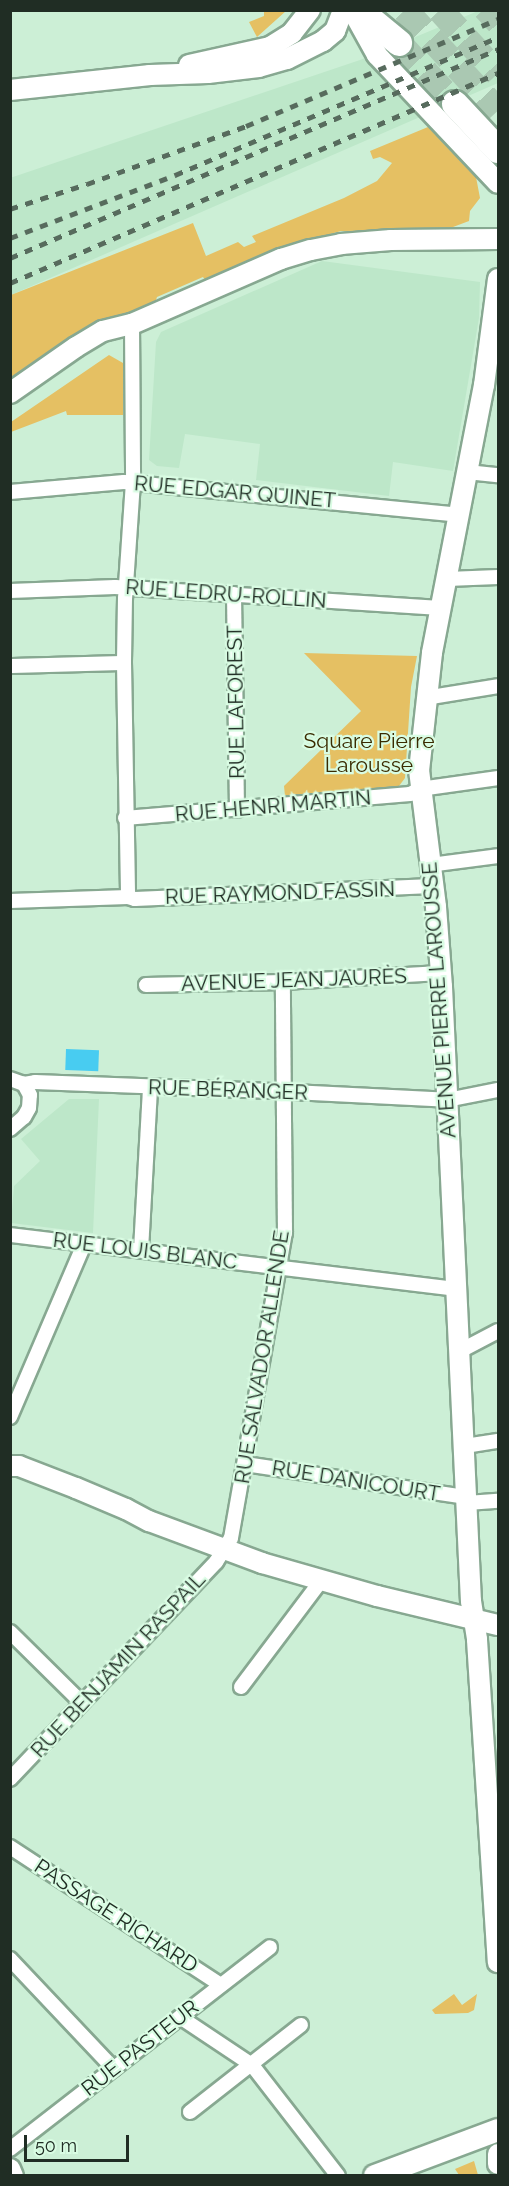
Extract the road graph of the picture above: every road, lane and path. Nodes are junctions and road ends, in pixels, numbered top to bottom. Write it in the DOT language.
graph roads {
  1 [pos="310,10"];
  2 [pos="343,10"];
  3 [pos="352,10"];
  4 [pos="359,10"];
  5 [pos="399,43"];
  6 [pos="150,75"];
  7 [pos="14,92"];
  8 [pos="445,111"];
  9 [pos="498,150"];
  10 [pos="498,183"];
  11 [pos="498,239"];
  12 [pos="498,279"];
  13 [pos="132,324"];
  14 [pos="10,393"];
  15 [pos="10,408"];
  16 [pos="467,472"];
  17 [pos="498,475"];
  18 [pos="133,482"];
  19 [pos="10,492"];
  20 [pos="458,515"];
  21 [pos="498,577"];
  22 [pos="447,579"];
  23 [pos="125,588"];
  24 [pos="10,591"];
  25 [pos="234,594"];
  26 [pos="440,608"];
  27 [pos="124,663"];
  28 [pos="10,666"];
  29 [pos="498,686"];
  30 [pos="425,698"];
  31 [pos="498,778"];
  32 [pos="420,789"];
  33 [pos="237,810"];
  34 [pos="125,818"];
  35 [pos="498,856"];
  36 [pos="430,865"];
  37 [pos="432,886"];
  38 [pos="128,897"];
  39 [pos="10,901"];
  40 [pos="441,973"];
  41 [pos="283,982"];
  42 [pos="146,985"];
  43 [pos="10,1079"];
  44 [pos="24,1084"];
  45 [pos="150,1087"];
  46 [pos="498,1090"];
  47 [pos="284,1092"];
  48 [pos="447,1100"];
  49 [pos="10,1129"];
  50 [pos="10,1235"];
  51 [pos="84,1244"];
  52 [pos="141,1250"];
  53 [pos="280,1267"];
  54 [pos="457,1289"];
  55 [pos="498,1331"];
  56 [pos="460,1351"];
  57 [pos="10,1417"];
  58 [pos="498,1441"];
  59 [pos="465,1446"];
  60 [pos="245,1464"];
  61 [pos="10,1468"];
  62 [pos="467,1500"];
  63 [pos="498,1502"];
  64 [pos="224,1550"];
  65 [pos="321,1581"];
  66 [pos="474,1620"];
  67 [pos="498,1624"];
  68 [pos="10,1632"];
  69 [pos="241,1687"];
  70 [pos="82,1703"];
  71 [pos="10,1779"];
  72 [pos="10,1847"];
  73 [pos="497,1863"];
  74 [pos="270,1947"];
  75 [pos="10,1959"];
  76 [pos="498,1962"];
  77 [pos="220,1985"];
  78 [pos="180,2017"];
  79 [pos="301,2025"];
  80 [pos="252,2065"];
  81 [pos="114,2069"];
  82 [pos="190,2112"];
  83 [pos="498,2130"];
  84 [pos="10,2149"];
  85 [pos="498,2154"];
  86 [pos="498,2164"];
  87 [pos="10,2169"];
  88 [pos="13,2175"];
  89 [pos="338,2175"];
  90 [pos="375,2175"];
  1 -- 6 [label="main road"];
  2 -- 6 [label="main road"];
  3 -- 8 [label="main road"];
  4 -- 5 [label="highway"];
  6 -- 7 [label="main road"];
  8 -- 9 [label="highway"];
  8 -- 10 [label="main road"];
  11 -- 13 [label="main road"];
  12 -- 16 [label="main road, AVENUE PIERRE LAROUSSE"];
  13 -- 14 [label="main road"];
  13 -- 15 [label="main road"];
  13 -- 18 [label="street"];
  16 -- 17 [label="street"];
  16 -- 20 [label="main road, AVENUE PIERRE LAROUSSE"];
  18 -- 19 [label="street, RUE EDGAR QUINET"];
  18 -- 20 [label="street, RUE EDGAR QUINET"];
  18 -- 23 [label="street"];
  20 -- 22 [label="main road, AVENUE PIERRE LAROUSSE"];
  21 -- 22 [label="street"];
  22 -- 26 [label="main road, AVENUE PIERRE LAROUSSE"];
  23 -- 24 [label="street, RUE LEDRU-ROLLIN"];
  23 -- 25 [label="street, RUE LEDRU-ROLLIN"];
  23 -- 27 [label="street"];
  25 -- 26 [label="street, RUE LEDRU-ROLLIN"];
  25 -- 33 [label="street, RUE LAFOREST"];
  26 -- 30 [label="main road, AVENUE PIERRE LAROUSSE"];
  27 -- 28 [label="street"];
  27 -- 34 [label="street"];
  29 -- 30 [label="street"];
  30 -- 32 [label="main road, AVENUE PIERRE LAROUSSE"];
  31 -- 32 [label="street, RUE HENRI MARTIN"];
  32 -- 33 [label="street, RUE HENRI MARTIN"];
  32 -- 36 [label="main road, AVENUE PIERRE LAROUSSE"];
  33 -- 34 [label="street, RUE HENRI MARTIN"];
  34 -- 38 [label="street"];
  35 -- 36 [label="street"];
  36 -- 37 [label="main road, AVENUE PIERRE LAROUSSE"];
  37 -- 38 [label="street, RUE RAYMOND FASSIN"];
  37 -- 40 [label="main road, AVENUE PIERRE LAROUSSE"];
  38 -- 39 [label="street, RUE RAYMOND FASSIN"];
  40 -- 41 [label="street, AVENUE JEAN JAURÈS"];
  40 -- 48 [label="main road, AVENUE PIERRE LAROUSSE"];
  41 -- 42 [label="street, AVENUE JEAN JAURÈS"];
  41 -- 47 [label="street, RUE SALVADOR ALLENDE"];
  43 -- 44 [label="street, RUE BÉRANGER"];
  44 -- 45 [label="street, RUE BÉRANGER"];
  44 -- 49 [label="street"];
  45 -- 47 [label="street, RUE BÉRANGER"];
  45 -- 52 [label="street"];
  46 -- 48 [label="street, RUE BÉRANGER"];
  47 -- 48 [label="street, RUE BÉRANGER"];
  47 -- 53 [label="street, RUE SALVADOR ALLENDE"];
  48 -- 54 [label="main road, AVENUE PIERRE LAROUSSE"];
  50 -- 51 [label="street, RUE LOUIS BLANC"];
  51 -- 52 [label="street, RUE LOUIS BLANC"];
  51 -- 57 [label="street"];
  52 -- 53 [label="street, RUE LOUIS BLANC"];
  53 -- 54 [label="street, RUE LOUIS BLANC"];
  53 -- 60 [label="street, RUE SALVADOR ALLENDE"];
  54 -- 56 [label="main road, AVENUE PIERRE LAROUSSE"];
  55 -- 56 [label="street"];
  56 -- 59 [label="main road, AVENUE PIERRE LAROUSSE"];
  58 -- 59 [label="street"];
  59 -- 62 [label="main road, AVENUE PIERRE LAROUSSE"];
  60 -- 62 [label="street, RUE DANICOURT"];
  60 -- 64 [label="street, RUE SALVADOR ALLENDE"];
  61 -- 64 [label="main road"];
  62 -- 63 [label="street, RUE DANICOURT"];
  62 -- 66 [label="main road, AVENUE PIERRE LAROUSSE"];
  64 -- 65 [label="main road"];
  64 -- 70 [label="street, RUE BENJAMIN RASPAIL"];
  65 -- 66 [label="main road"];
  65 -- 69 [label="street"];
  66 -- 67 [label="main road"];
  66 -- 73 [label="main road, AVENUE PIERRE LAROUSSE"];
  68 -- 70 [label="street"];
  70 -- 71 [label="street, RUE BENJAMIN RASPAIL"];
  72 -- 77 [label="street, PASSAGE RICHARD"];
  73 -- 76 [label="main road, AVENUE PIERRE LAROUSSE"];
  74 -- 77 [label="street, RUE PASTEUR"];
  75 -- 81 [label="street"];
  77 -- 78 [label="street, RUE PASTEUR"];
  78 -- 80 [label="street"];
  78 -- 81 [label="street, RUE PASTEUR"];
  79 -- 80 [label="street"];
  80 -- 82 [label="street"];
  80 -- 89 [label="street"];
  81 -- 84 [label="street, RUE PASTEUR"];
  83 -- 90 [label="main road"];
  85 -- 86 [label="main road"];
  87 -- 88 [label="main road"];
}
